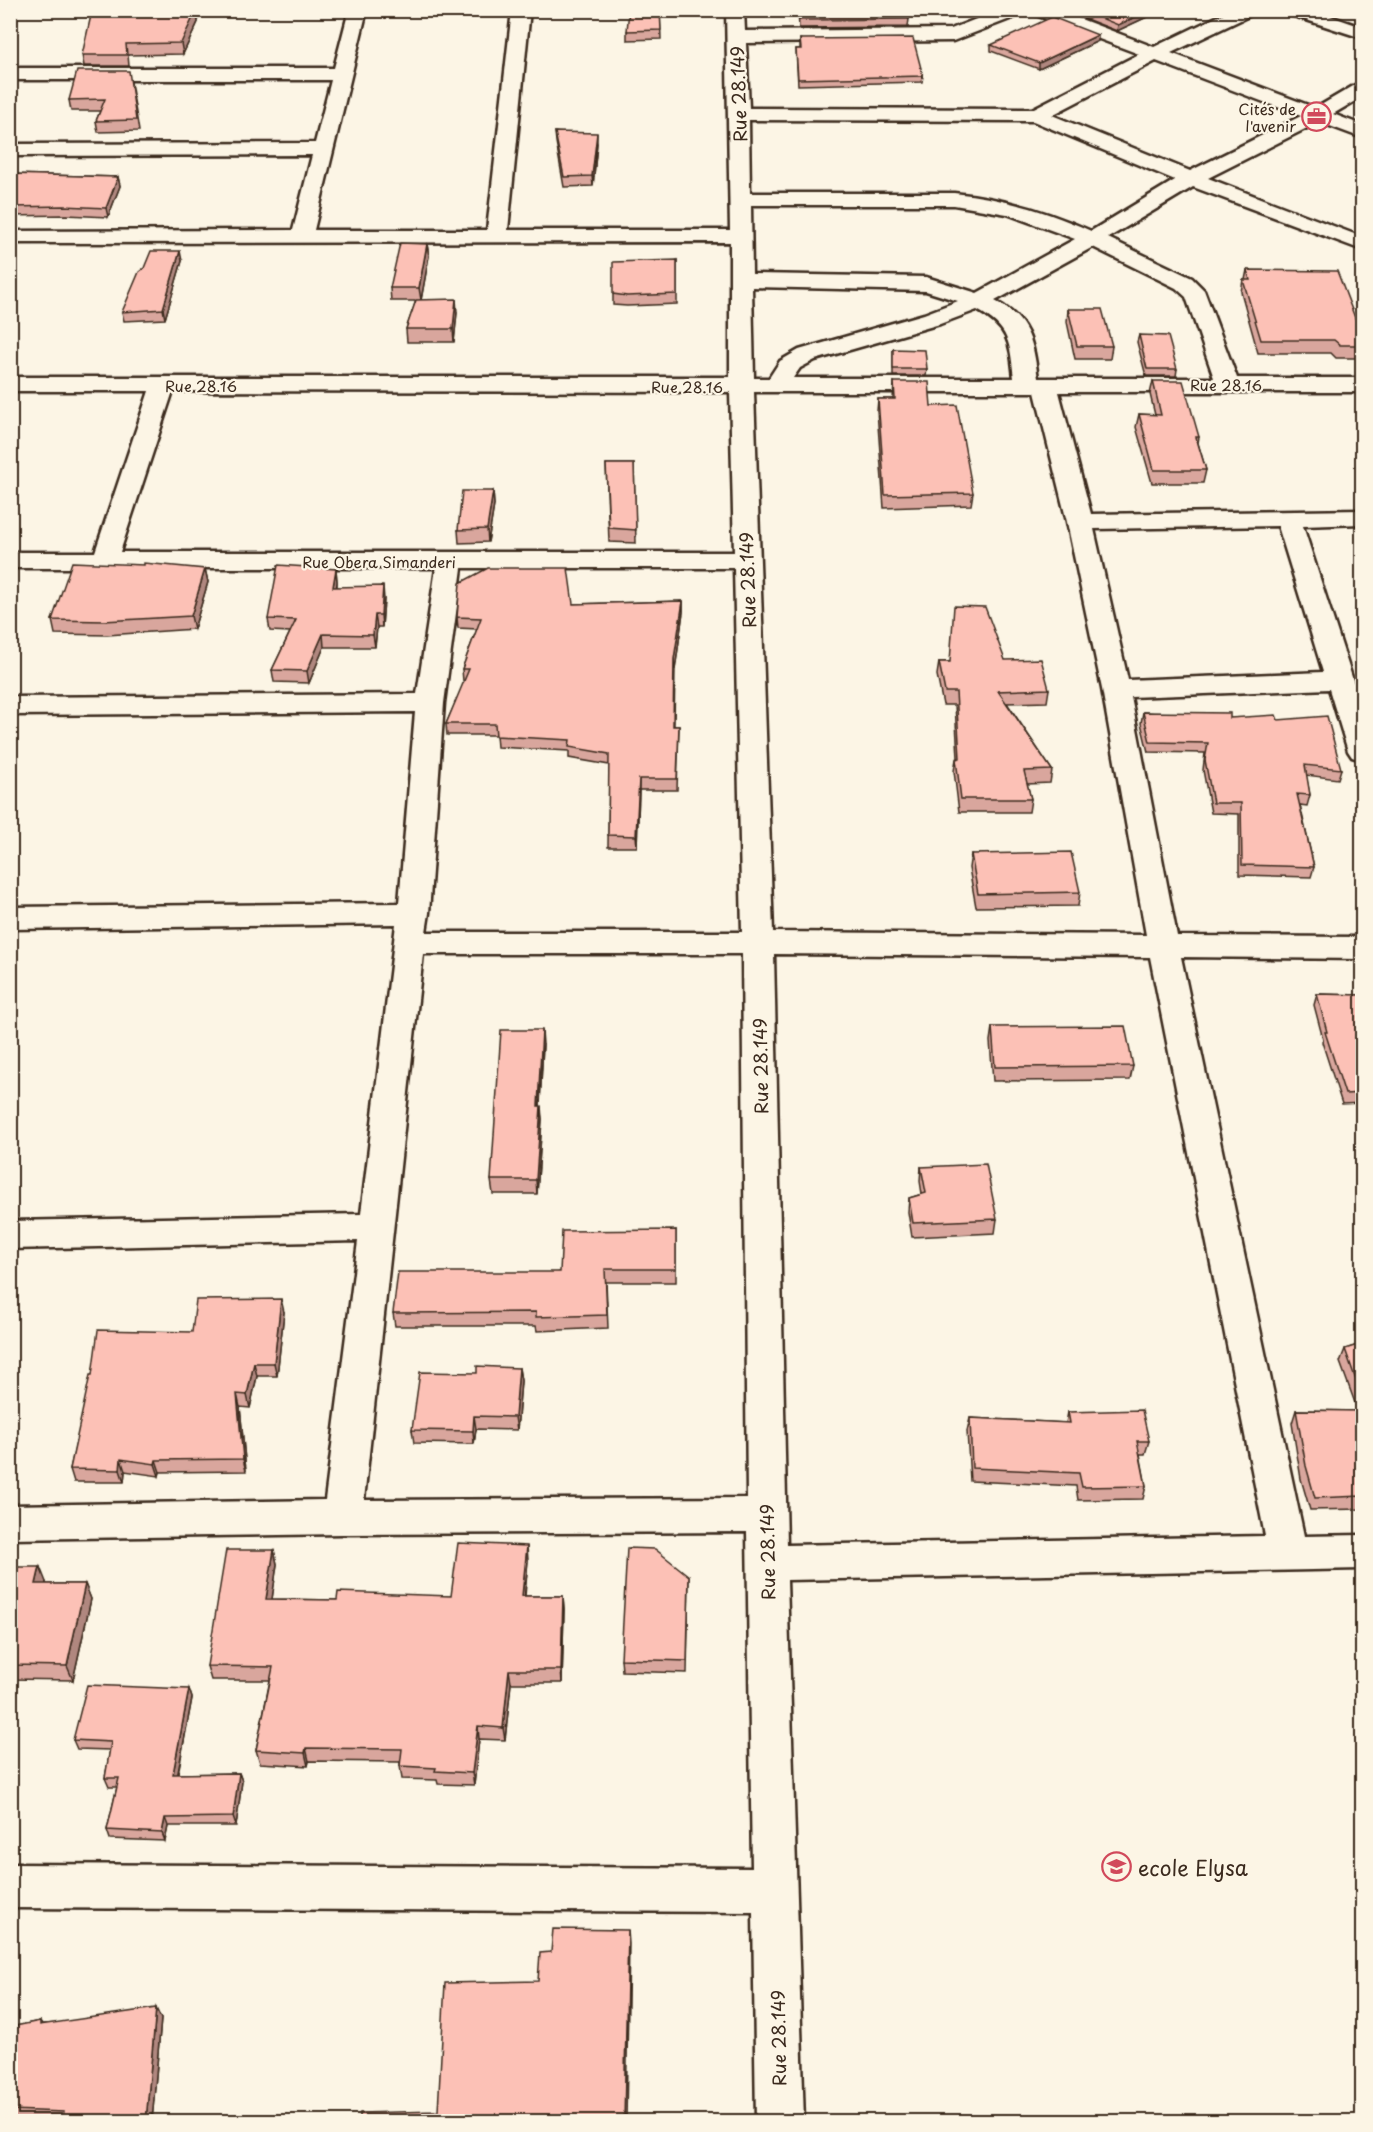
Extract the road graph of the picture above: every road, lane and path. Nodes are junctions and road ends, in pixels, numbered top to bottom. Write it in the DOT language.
graph roads {
  1 [pos="358,10"];
  2 [pos="521,10"];
  3 [pos="1017,10"];
  4 [pos="1039,10"];
  5 [pos="1247,10"];
  6 [pos="1294,10"];
  7 [pos="736,24"];
  8 [pos="1362,33"];
  9 [pos="1152,55"];
  10 [pos="10,74"];
  11 [pos="342,74"];
  12 [pos="1362,89"];
  13 [pos="739,114"];
  14 [pos="1036,115"];
  15 [pos="1316,116"];
  16 [pos="1362,132"];
  17 [pos="324,149"];
  18 [pos="10,150"];
  19 [pos="1191,179"];
  20 [pos="740,199"];
  21 [pos="302,236"];
  22 [pos="497,236"];
  23 [pos="740,236"];
  24 [pos="10,237"];
  25 [pos="1092,239"];
  26 [pos="1362,244"];
  27 [pos="741,280"];
  28 [pos="977,302"];
  29 [pos="10,384"];
  30 [pos="1036,384"];
  31 [pos="1228,384"];
  32 [pos="163,385"];
  33 [pos="1362,385"];
  34 [pos="742,386"];
  35 [pos="778,386"];
  36 [pos="1288,517"];
  37 [pos="1362,517"];
  38 [pos="1080,522"];
  39 [pos="10,560"];
  40 [pos="105,560"];
  41 [pos="747,560"];
  42 [pos="450,562"];
  43 [pos="1341,680"];
  44 [pos="1116,689"];
  45 [pos="430,703"];
  46 [pos="10,706"];
  47 [pos="1362,751"];
  48 [pos="10,918"];
  49 [pos="411,928"];
  50 [pos="758,943"];
  51 [pos="1163,945"];
  52 [pos="1362,948"];
  53 [pos="377,1227"];
  54 [pos="10,1235"];
  55 [pos="766,1515"];
  56 [pos="342,1517"];
  57 [pos="10,1522"];
  58 [pos="1288,1552"];
  59 [pos="1362,1552"];
  60 [pos="767,1563"];
  61 [pos="10,1886"];
  62 [pos="775,1890"];
  63 [pos="780,2121"];
  1 -- 11 [label="street"];
  2 -- 22 [label="street"];
  3 -- 7 [label="street"];
  4 -- 9 [label="street"];
  5 -- 9 [label="street"];
  6 -- 8 [label="street"];
  7 -- 13 [label="street, Rue 28.149"];
  9 -- 14 [label="street"];
  9 -- 15 [label="street"];
  10 -- 11 [label="street"];
  11 -- 17 [label="street"];
  12 -- 15 [label="street"];
  13 -- 14 [label="street"];
  13 -- 20 [label="street, Rue 28.149"];
  14 -- 19 [label="street"];
  15 -- 16 [label="street"];
  15 -- 19 [label="street"];
  17 -- 18 [label="street"];
  17 -- 21 [label="street"];
  19 -- 25 [label="street"];
  19 -- 26 [label="street"];
  20 -- 23 [label="street, Rue 28.149"];
  20 -- 25 [label="street"];
  21 -- 22 [label="street"];
  21 -- 24 [label="street"];
  22 -- 23 [label="street"];
  23 -- 27 [label="street, Rue 28.149"];
  25 -- 28 [label="street"];
  25 -- 31 [label="street"];
  27 -- 28 [label="street"];
  27 -- 34 [label="street, Rue 28.149"];
  28 -- 30 [label="street"];
  28 -- 35 [label="street"];
  29 -- 32 [label="street, Rue 28.16"];
  30 -- 31 [label="street, Rue 28.16"];
  30 -- 35 [label="street, Rue 28.16"];
  30 -- 38 [label="street"];
  31 -- 33 [label="street, Rue 28.16"];
  32 -- 34 [label="street, Rue 28.16"];
  32 -- 40 [label="street"];
  34 -- 35 [label="street, Rue 28.16"];
  34 -- 41 [label="street, Rue 28.149"];
  36 -- 37 [label="street"];
  36 -- 38 [label="street"];
  36 -- 43 [label="street"];
  38 -- 44 [label="street"];
  39 -- 40 [label="street, Rue Obera Simanderi"];
  40 -- 42 [label="street, Rue Obera Simanderi"];
  41 -- 42 [label="street, Rue Obera Simanderi"];
  41 -- 50 [label="street, Rue 28.149"];
  42 -- 45 [label="street"];
  43 -- 44 [label="street"];
  43 -- 47 [label="street"];
  44 -- 51 [label="street"];
  45 -- 46 [label="street"];
  45 -- 49 [label="street"];
  48 -- 49 [label="street"];
  49 -- 50 [label="street"];
  49 -- 53 [label="street"];
  50 -- 51 [label="street"];
  50 -- 55 [label="street, Rue 28.149"];
  51 -- 52 [label="street"];
  51 -- 58 [label="street"];
  53 -- 54 [label="street"];
  53 -- 56 [label="street"];
  55 -- 56 [label="street"];
  55 -- 60 [label="street, Rue 28.149"];
  56 -- 57 [label="street"];
  58 -- 59 [label="street"];
  58 -- 60 [label="street"];
  60 -- 62 [label="street, Rue 28.149"];
  61 -- 62 [label="street"];
  62 -- 63 [label="street, Rue 28.149"];
}
